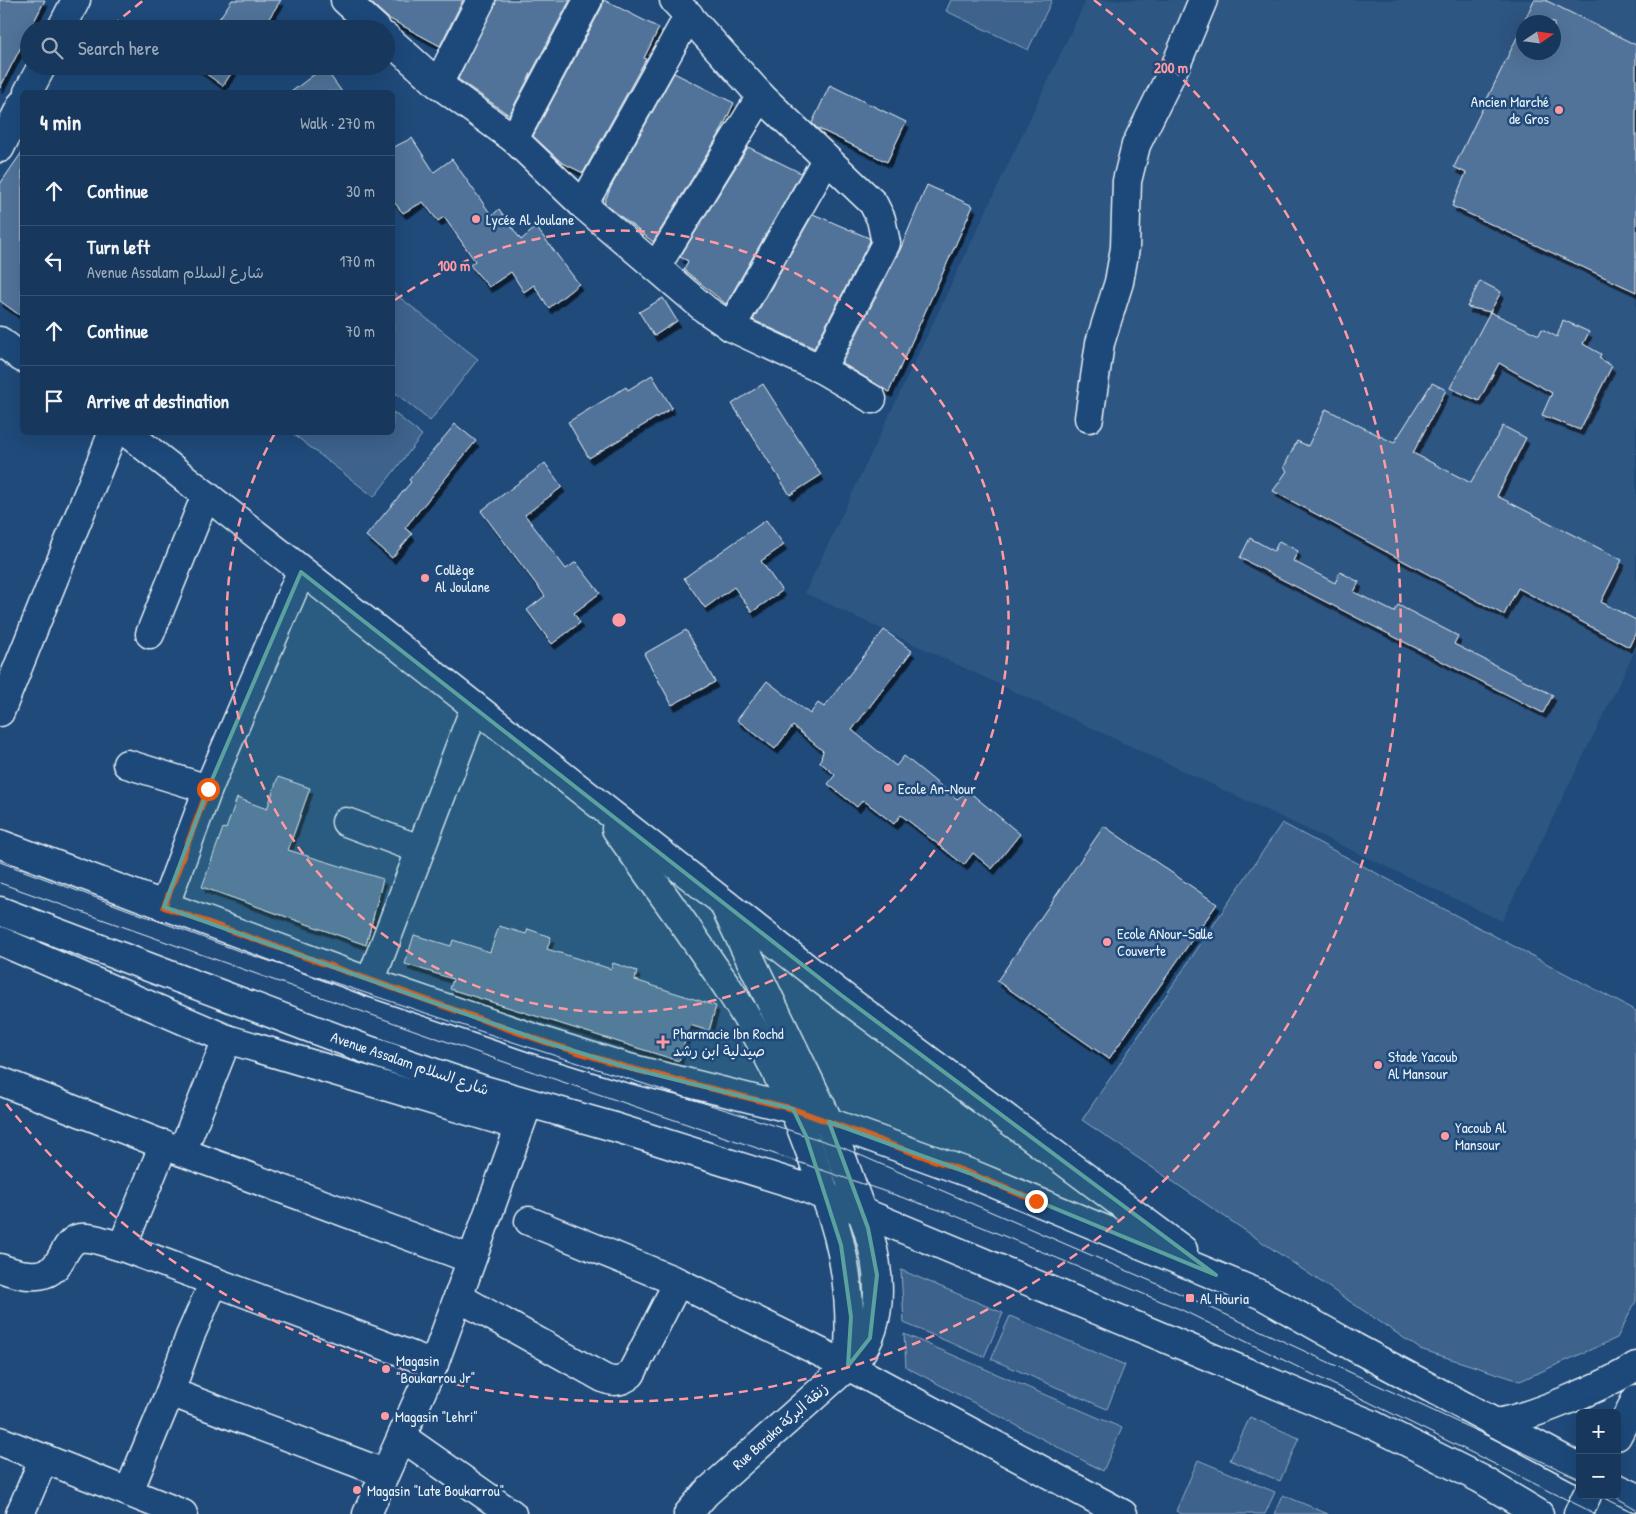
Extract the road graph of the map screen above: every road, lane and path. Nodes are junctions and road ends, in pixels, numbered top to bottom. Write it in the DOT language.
graph roads {
  1 [pos="76,0"];
  2 [pos="481,0"];
  3 [pos="588,0"];
  4 [pos="1203,0"];
  5 [pos="682,8"];
  6 [pos="66,20"];
  7 [pos="395,45"];
  8 [pos="37,75"];
  9 [pos="438,84"];
  10 [pos="29,90"];
  11 [pos="760,96"];
  12 [pos="20,108"];
  13 [pos="514,139"];
  14 [pos="0,148"];
  15 [pos="826,160"];
  16 [pos="583,205"];
  17 [pos="656,268"];
  18 [pos="731,327"];
  19 [pos="0,341"];
  20 [pos="20,356"];
  21 [pos="821,369"];
  22 [pos="872,399"];
  23 [pos="1089,418"];
  24 [pos="112,435"];
  25 [pos="130,435"];
  26 [pos="206,494"];
  27 [pos="301,572"];
  28 [pos="150,634"];
  29 [pos="1,707"];
  30 [pos="475,707"];
  31 [pos="128,764"];
  32 [pos="208,789"];
  33 [pos="599,805"];
  34 [pos="346,822"];
  35 [pos="0,844"];
  36 [pos="419,849"];
  37 [pos="722,900"];
  38 [pos="164,907"];
  39 [pos="0,911"];
  40 [pos="0,941"];
  41 [pos="370,982"];
  42 [pos="227,1039"];
  43 [pos="0,1081"];
  44 [pos="793,1109"];
  45 [pos="524,1114"];
  46 [pos="829,1122"];
  47 [pos="173,1148"];
  48 [pos="826,1198"];
  49 [pos="862,1213"];
  50 [pos="529,1221"];
  51 [pos="122,1248"];
  52 [pos="470,1259"];
  53 [pos="0,1268"];
  54 [pos="1216,1275"];
  55 [pos="214,1282"];
  56 [pos="678,1282"];
  57 [pos="458,1297"];
  58 [pos="434,1364"];
  59 [pos="848,1366"];
  60 [pos="1636,1366"];
  61 [pos="170,1392"];
  62 [pos="1636,1399"];
  63 [pos="1496,1423"];
  64 [pos="1621,1428"];
  65 [pos="402,1437"];
  66 [pos="0,1441"];
  67 [pos="44,1458"];
  68 [pos="1576,1466"];
  69 [pos="384,1473"];
  70 [pos="1621,1490"];
  71 [pos="129,1491"];
  72 [pos="1636,1498"];
  73 [pos="1585,1499"];
  74 [pos="693,1512"];
  75 [pos="20,1514"];
  76 [pos="183,1514"];
  77 [pos="367,1514"];
  78 [pos="512,1514"];
  79 [pos="1123,1514"];
  80 [pos="1539,1514"];
  81 [pos="1578,1514"];
  82 [pos="1629,1514"];
  1 -- 6 [label="street"];
  2 -- 9 [label="street"];
  3 -- 13 [label="street"];
  4 -- 23 [label="street"];
  5 -- 11 [label="street"];
  5 -- 16 [label="street"];
  7 -- 9 [label="street"];
  8 -- 10 [label="street"];
  9 -- 13 [label="street"];
  11 -- 15 [label="street"];
  11 -- 17 [label="street"];
  12 -- 14 [label="street"];
  13 -- 16 [label="street"];
  15 -- 18 [label="street"];
  15 -- 21 [label="street"];
  16 -- 17 [label="street"];
  17 -- 18 [label="street"];
  18 -- 21 [label="street"];
  19 -- 20 [label="street"];
  21 -- 22 [label="street"];
  24 -- 29 [label="street"];
  25 -- 26 [label="street"];
  26 -- 27 [label="street"];
  26 -- 28 [label="street"];
  27 -- 30 [label="street"];
  27 -- 32 [label="street"];
  30 -- 33 [label="street"];
  30 -- 36 [label="street"];
  31 -- 32 [label="street"];
  32 -- 38 [label="street"];
  33 -- 37 [label="street"];
  33 -- 44 [label="street"];
  34 -- 36 [label="street"];
  35 -- 38 [label="street"];
  36 -- 41 [label="street"];
  37 -- 46 [label="street"];
  37 -- 54 [label="street"];
  38 -- 41 [label="street"];
  39 -- 45 [label="street, Avenue Assalam شارع السلام"];
  40 -- 42 [label="street"];
  41 -- 44 [label="street"];
  42 -- 45 [label="street"];
  42 -- 47 [label="street"];
  43 -- 47 [label="street"];
  44 -- 46 [label="street"];
  44 -- 48 [label="street"];
  45 -- 48 [label="street, Avenue Assalam شارع السلام"];
  45 -- 52 [label="street"];
  46 -- 49 [label="street"];
  46 -- 54 [label="street"];
  47 -- 51 [label="street"];
  47 -- 52 [label="street"];
  48 -- 49 [label="street, Avenue Assalam شارع السلام"];
  48 -- 59 [label="street"];
  49 -- 59 [label="street, Rue Baraka زنقة البركة"];
  49 -- 80 [label="street, Avenue Assalam شارع السلام"];
  50 -- 56 [label="street"];
  51 -- 53 [label="street"];
  51 -- 55 [label="street"];
  52 -- 57 [label="street"];
  54 -- 63 [label="street"];
  55 -- 58 [label="street"];
  55 -- 61 [label="street"];
  56 -- 57 [label="street"];
  56 -- 59 [label="street"];
  57 -- 58 [label="street"];
  58 -- 65 [label="street"];
  59 -- 74 [label="street, Rue Baraka زنقة البركة"];
  59 -- 79 [label="street"];
  60 -- 63 [label="street"];
  61 -- 69 [label="street"];
  61 -- 71 [label="street"];
  62 -- 64 [label="street"];
  63 -- 68 [label="street"];
  65 -- 69 [label="street"];
  65 -- 78 [label="street"];
  66 -- 67 [label="street"];
  67 -- 71 [label="street"];
  67 -- 75 [label="street"];
  69 -- 77 [label="street"];
  70 -- 72 [label="street"];
  71 -- 76 [label="street"];
  72 -- 82 [label="street"];
  73 -- 81 [label="street"];
}
